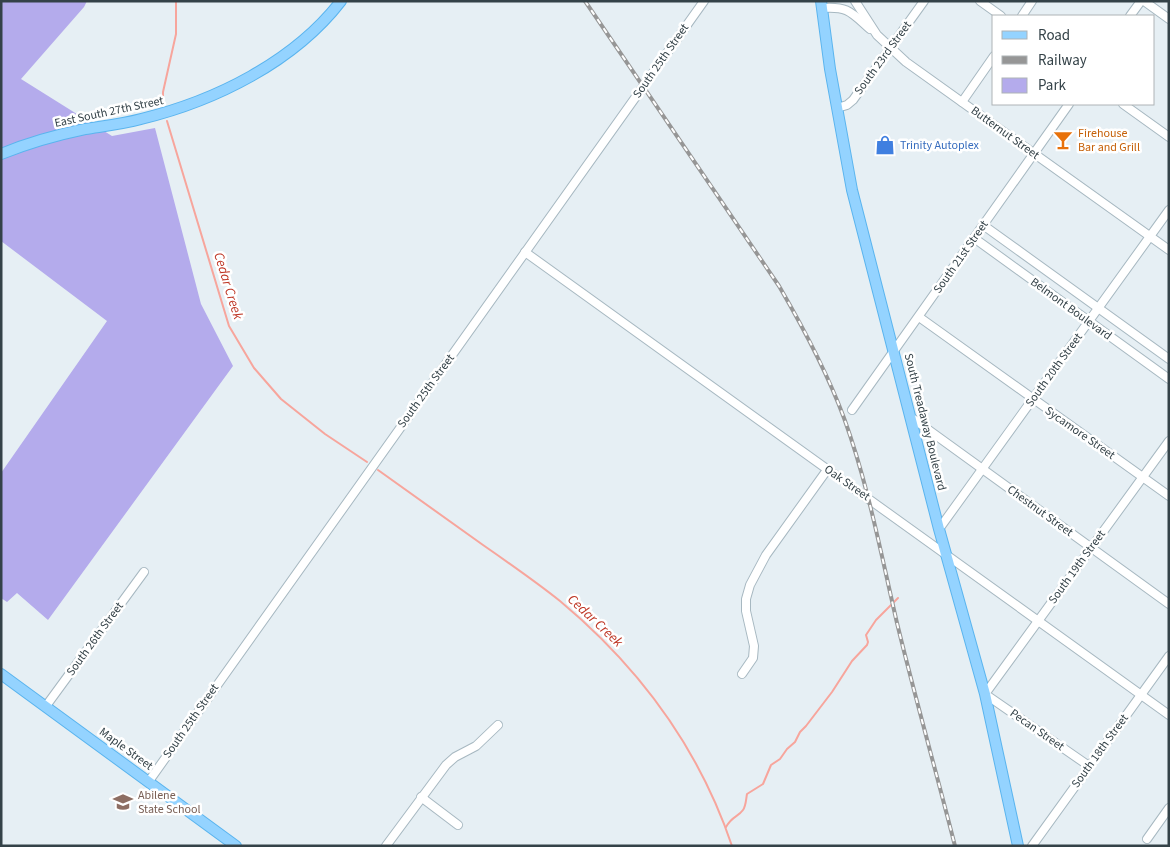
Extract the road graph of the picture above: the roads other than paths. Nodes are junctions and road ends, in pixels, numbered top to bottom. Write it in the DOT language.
graph roads {
  1 [pos="341,1"];
  2 [pos="704,1"];
  3 [pos="855,1"];
  4 [pos="924,1"];
  5 [pos="980,1"];
  6 [pos="1032,1"];
  7 [pos="1139,2"];
  8 [pos="822,5"];
  9 [pos="999,15"];
  10 [pos="1023,15"];
  11 [pos="1131,15"];
  12 [pos="1169,19"];
  13 [pos="877,35"];
  14 [pos="891,48"];
  15 [pos="992,59"];
  16 [pos="962,102"];
  17 [pos="1068,105"];
  18 [pos="1124,105"];
  19 [pos="837,108"];
  20 [pos="1169,137"];
  21 [pos="1034,153"];
  22 [pos="1,154"];
  23 [pos="1169,210"];
  24 [pos="983,225"];
  25 [pos="1150,236"];
  26 [pos="974,238"];
  27 [pos="1169,250"];
  28 [pos="525,252"];
  29 [pos="1099,309"];
  30 [pos="920,317"];
  31 [pos="1090,322"];
  32 [pos="1154,348"];
  33 [pos="893,349"];
  34 [pos="1169,359"];
  35 [pos="1144,361"];
  36 [pos="1169,379"];
  37 [pos="1033,399"];
  38 [pos="852,410"];
  39 [pos="912,418"];
  40 [pos="1169,440"];
  41 [pos="982,469"];
  42 [pos="827,470"];
  43 [pos="1142,477"];
  44 [pos="1169,496"];
  45 [pos="940,529"];
  46 [pos="1091,548"];
  47 [pos="946,554"];
  48 [pos="144,572"];
  49 [pos="1169,604"];
  50 [pos="1038,621"];
  51 [pos="1169,656"];
  52 [pos="1,674"];
  53 [pos="742,674"];
  54 [pos="986,694"];
  55 [pos="1141,695"];
  56 [pos="46,706"];
  57 [pos="1169,715"];
  58 [pos="498,725"];
  59 [pos="1089,766"];
  60 [pos="149,781"];
  61 [pos="421,797"];
  62 [pos="1169,808"];
  63 [pos="458,825"];
  64 [pos="1147,839"];
  65 [pos="236,846"];
  66 [pos="386,846"];
  67 [pos="1018,846"];
  68 [pos="1032,846"];
  1 -- 22 [label="main road, East South 27th Street"];
  2 -- 28 [label="street, South 25th Street"];
  3 -- 13 [label="street, Butternut Street"];
  4 -- 14 [label="street, South 23rd Street"];
  5 -- 9 [label="street"];
  6 -- 10 [label="street"];
  7 -- 11 [label="street"];
  7 -- 12 [label="street"];
  8 -- 13 [label="street"];
  8 -- 19 [label="main road, South Treadaway Boulevard"];
  13 -- 14 [label="street, Butternut Street"];
  14 -- 16 [label="street, Butternut Street"];
  14 -- 19 [label="street, South 23rd Street"];
  15 -- 16 [label="street"];
  16 -- 21 [label="street, Butternut Street"];
  17 -- 21 [label="street, South 21st Street"];
  18 -- 20 [label="street"];
  19 -- 33 [label="main road, South Treadaway Boulevard"];
  21 -- 24 [label="street, South 21st Street"];
  21 -- 25 [label="street, Butternut Street"];
  23 -- 25 [label="street, South 20th Street"];
  24 -- 26 [label="street, South 21st Street"];
  24 -- 29 [label="street, Belmont Boulevard"];
  25 -- 27 [label="street, Butternut Street"];
  25 -- 29 [label="street, South 20th Street"];
  26 -- 30 [label="street, South 21st Street"];
  26 -- 31 [label="street, Belmont Boulevard"];
  28 -- 42 [label="street, Oak Street"];
  28 -- 60 [label="street, South 25th Street"];
  29 -- 31 [label="street, South 20th Street"];
  29 -- 32 [label="street, Belmont Boulevard"];
  30 -- 33 [label="street, South 21st Street"];
  30 -- 37 [label="street, Sycamore Street"];
  31 -- 35 [label="street, Belmont Boulevard"];
  31 -- 37 [label="street, South 20th Street"];
  32 -- 34 [label="street, Belmont Boulevard"];
  32 -- 35 [label="street"];
  33 -- 38 [label="street, South 21st Street"];
  33 -- 39 [label="main road, South Treadaway Boulevard"];
  35 -- 36 [label="street, Belmont Boulevard"];
  37 -- 41 [label="street, South 20th Street"];
  37 -- 43 [label="street, Sycamore Street"];
  39 -- 41 [label="street, Chestnut Street"];
  39 -- 45 [label="main road, South Treadaway Boulevard"];
  40 -- 43 [label="street, South 19th Street"];
  41 -- 45 [label="street, South 20th Street"];
  41 -- 46 [label="street, Chestnut Street"];
  42 -- 47 [label="street, Oak Street"];
  42 -- 53 [label="street"];
  43 -- 44 [label="street, Sycamore Street"];
  43 -- 46 [label="street, South 19th Street"];
  45 -- 47 [label="main road, South Treadaway Boulevard"];
  46 -- 49 [label="street, Chestnut Street"];
  46 -- 50 [label="street, South 19th Street"];
  47 -- 50 [label="street, Oak Street"];
  47 -- 54 [label="main road, South Treadaway Boulevard"];
  48 -- 56 [label="street, South 26th Street"];
  50 -- 54 [label="street, South 19th Street"];
  50 -- 55 [label="street, Oak Street"];
  51 -- 55 [label="street, South 18th Street"];
  52 -- 56 [label="main road, Maple Street"];
  54 -- 59 [label="street, Pecan Street"];
  54 -- 67 [label="main road, South Treadaway Boulevard"];
  55 -- 57 [label="street, Oak Street"];
  55 -- 59 [label="street, South 18th Street"];
  56 -- 60 [label="main road, Maple Street"];
  58 -- 61 [label="street"];
  59 -- 68 [label="street, South 18th Street"];
  60 -- 65 [label="main road, Maple Street"];
  61 -- 63 [label="street"];
  61 -- 66 [label="street"];
  62 -- 64 [label="street"];
}
